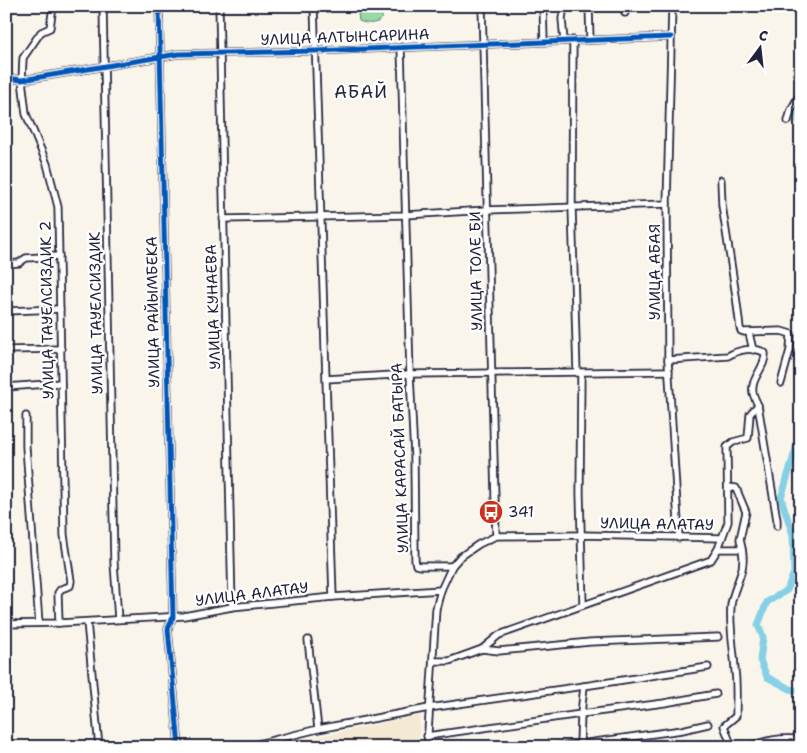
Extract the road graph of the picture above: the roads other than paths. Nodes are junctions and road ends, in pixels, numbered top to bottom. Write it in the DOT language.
graph roads {
  1 [pos="53,6"];
  2 [pos="103,6"];
  3 [pos="159,6"];
  4 [pos="220,6"];
  5 [pos="314,6"];
  6 [pos="482,6"];
  7 [pos="543,6"];
  8 [pos="564,6"];
  9 [pos="589,6"];
  10 [pos="672,6"];
  11 [pos="671,37"];
  12 [pos="564,40"];
  13 [pos="573,40"];
  14 [pos="590,40"];
  15 [pos="544,41"];
  16 [pos="483,44"];
  17 [pos="401,47"];
  18 [pos="315,52"];
  19 [pos="221,53"];
  20 [pos="160,57"];
  21 [pos="104,67"];
  22 [pos="6,78"];
  23 [pos="22,80"];
  24 [pos="801,92"];
  25 [pos="788,121"];
  26 [pos="721,180"];
  27 [pos="667,204"];
  28 [pos="572,207"];
  29 [pos="487,210"];
  30 [pos="405,215"];
  31 [pos="320,216"];
  32 [pos="223,219"];
  33 [pos="59,256"];
  34 [pos="6,264"];
  35 [pos="60,309"];
  36 [pos="6,311"];
  37 [pos="749,333"];
  38 [pos="61,349"];
  39 [pos="6,350"];
  40 [pos="753,350"];
  41 [pos="668,360"];
  42 [pos="669,371"];
  43 [pos="579,373"];
  44 [pos="410,374"];
  45 [pos="491,374"];
  46 [pos="326,379"];
  47 [pos="61,383"];
  48 [pos="781,383"];
  49 [pos="6,387"];
  50 [pos="758,405"];
  51 [pos="26,416"];
  52 [pos="728,487"];
  53 [pos="777,526"];
  54 [pos="581,535"];
  55 [pos="496,536"];
  56 [pos="679,538"];
  57 [pos="722,538"];
  58 [pos="718,549"];
  59 [pos="742,549"];
  60 [pos="452,566"];
  61 [pos="441,590"];
  62 [pos="333,597"];
  63 [pos="583,605"];
  64 [pos="232,607"];
  65 [pos="173,616"];
  66 [pos="118,620"];
  67 [pos="87,622"];
  68 [pos="39,623"];
  69 [pos="59,623"];
  70 [pos="6,624"];
  71 [pos="718,637"];
  72 [pos="308,640"];
  73 [pos="482,649"];
  74 [pos="433,661"];
  75 [pos="708,667"];
  76 [pos="584,686"];
  77 [pos="716,694"];
  78 [pos="429,708"];
  79 [pos="581,714"];
  80 [pos="708,724"];
  81 [pos="318,729"];
  82 [pos="427,736"];
  83 [pos="801,740"];
  84 [pos="580,745"];
  85 [pos="99,747"];
  86 [pos="179,747"];
  87 [pos="245,747"];
  88 [pos="426,747"];
  89 [pos="558,747"];
  90 [pos="732,747"];
  91 [pos="752,747"];
  1 -- 23 [label="street, УЛИЦА ТАУЕЛСИЗДИК 2"];
  2 -- 21 [label="street, УЛИЦА ТАУЕЛСИЗДИК"];
  3 -- 20 [label="street, УЛИЦА РАЙЫМБЕКА"];
  4 -- 19 [label="street, УЛИЦА КУНАЕВА"];
  5 -- 18 [label="street"];
  6 -- 16 [label="street, УЛИЦА ТОЛЕ БИ"];
  7 -- 15 [label="street"];
  8 -- 12 [label="street"];
  9 -- 14 [label="street"];
  10 -- 11 [label="street, УЛИЦА АБАЯ"];
  11 -- 14 [label="street, УЛИЦА АЛТЫНСАРИНА"];
  11 -- 27 [label="street, УЛИЦА АБАЯ"];
  12 -- 13 [label="street, УЛИЦА АЛТЫНСАРИНА"];
  12 -- 15 [label="street, УЛИЦА АЛТЫНСАРИНА"];
  13 -- 14 [label="street, УЛИЦА АЛТЫНСАРИНА"];
  13 -- 28 [label="street"];
  15 -- 16 [label="street, УЛИЦА АЛТЫНСАРИНА"];
  16 -- 17 [label="street, УЛИЦА АЛТЫНСАРИНА"];
  16 -- 29 [label="street, УЛИЦА ТОЛЕ БИ"];
  17 -- 18 [label="street, УЛИЦА АЛТЫНСАРИНА"];
  17 -- 30 [label="street, УЛИЦА КАРАСАЙ БАТЫРА"];
  18 -- 19 [label="street, УЛИЦА АЛТЫНСАРИНА"];
  18 -- 31 [label="street"];
  19 -- 20 [label="street, УЛИЦА АЛТЫНСАРИНА"];
  19 -- 32 [label="street, УЛИЦА КУНАЕВА"];
  20 -- 21 [label="street, УЛИЦА АЛТЫНСАРИНА"];
  20 -- 65 [label="street, УЛИЦА РАЙЫМБЕКА"];
  21 -- 23 [label="street, УЛИЦА АЛТЫНСАРИНА"];
  21 -- 66 [label="street, УЛИЦА ТАУЕЛСИЗДИК"];
  22 -- 23 [label="street, УЛИЦА АЛТЫНСАРИНА"];
  23 -- 33 [label="street, УЛИЦА ТАУЕЛСИЗДИК 2"];
  24 -- 25 [label="street"];
  26 -- 37 [label="street"];
  27 -- 28 [label="street"];
  27 -- 41 [label="street, УЛИЦА АБАЯ"];
  28 -- 29 [label="street"];
  28 -- 43 [label="street"];
  29 -- 30 [label="street"];
  29 -- 45 [label="street, УЛИЦА ТОЛЕ БИ"];
  30 -- 31 [label="street"];
  30 -- 44 [label="street, УЛИЦА КАРАСАЙ БАТЫРА"];
  31 -- 32 [label="street"];
  31 -- 46 [label="street"];
  32 -- 64 [label="street, УЛИЦА КУНАЕВА"];
  33 -- 34 [label="street"];
  33 -- 35 [label="street, УЛИЦА ТАУЕЛСИЗДИК 2"];
  35 -- 36 [label="street"];
  35 -- 38 [label="street, УЛИЦА ТАУЕЛСИЗДИК 2"];
  37 -- 40 [label="street"];
  37 -- 48 [label="street"];
  38 -- 39 [label="street"];
  38 -- 47 [label="street, УЛИЦА ТАУЕЛСИЗДИК 2"];
  40 -- 41 [label="street"];
  40 -- 50 [label="street"];
  41 -- 42 [label="street, УЛИЦА АБАЯ"];
  42 -- 43 [label="street"];
  42 -- 56 [label="street, УЛИЦА АБАЯ"];
  43 -- 45 [label="street"];
  43 -- 54 [label="street"];
  44 -- 45 [label="street"];
  44 -- 46 [label="street"];
  44 -- 60 [label="street, УЛИЦА КАРАСАЙ БАТЫРА"];
  45 -- 55 [label="street, УЛИЦА ТОЛЕ БИ"];
  46 -- 62 [label="street"];
  47 -- 49 [label="street"];
  47 -- 69 [label="street, УЛИЦА ТАУЕЛСИЗДИК 2"];
  50 -- 52 [label="street"];
  50 -- 53 [label="street"];
  51 -- 68 [label="street"];
  52 -- 57 [label="street"];
  52 -- 59 [label="street"];
  54 -- 55 [label="street, УЛИЦА АЛАТАУ"];
  54 -- 56 [label="street, УЛИЦА АЛАТАУ"];
  54 -- 63 [label="street"];
  55 -- 60 [label="street, УЛИЦА АЛАТАУ"];
  56 -- 57 [label="street, УЛИЦА АЛАТАУ"];
  57 -- 58 [label="street"];
  58 -- 59 [label="street"];
  58 -- 63 [label="street"];
  59 -- 90 [label="street"];
  60 -- 61 [label="street"];
  61 -- 62 [label="street, УЛИЦА АЛАТАУ"];
  61 -- 74 [label="street"];
  62 -- 64 [label="street, УЛИЦА АЛАТАУ"];
  63 -- 73 [label="street"];
  64 -- 65 [label="street, УЛИЦА АЛАТАУ"];
  65 -- 66 [label="street, УЛИЦА АЛАТАУ"];
  65 -- 86 [label="street, УЛИЦА РАЙЫМБЕКА"];
  66 -- 67 [label="street, УЛИЦА АЛАТАУ"];
  67 -- 69 [label="street, УЛИЦА АЛАТАУ"];
  67 -- 85 [label="street"];
  68 -- 69 [label="street, УЛИЦА АЛАТАУ"];
  68 -- 70 [label="street, УЛИЦА АЛАТАУ"];
  71 -- 73 [label="street"];
  72 -- 81 [label="street"];
  73 -- 74 [label="street"];
  74 -- 78 [label="street"];
  75 -- 76 [label="street"];
  76 -- 78 [label="street"];
  76 -- 79 [label="street"];
  77 -- 79 [label="street"];
  78 -- 81 [label="street"];
  78 -- 82 [label="street"];
  79 -- 82 [label="street"];
  79 -- 84 [label="street"];
  80 -- 84 [label="street"];
  81 -- 87 [label="street"];
  82 -- 88 [label="street"];
  83 -- 91 [label="street"];
  84 -- 89 [label="street"];
}
